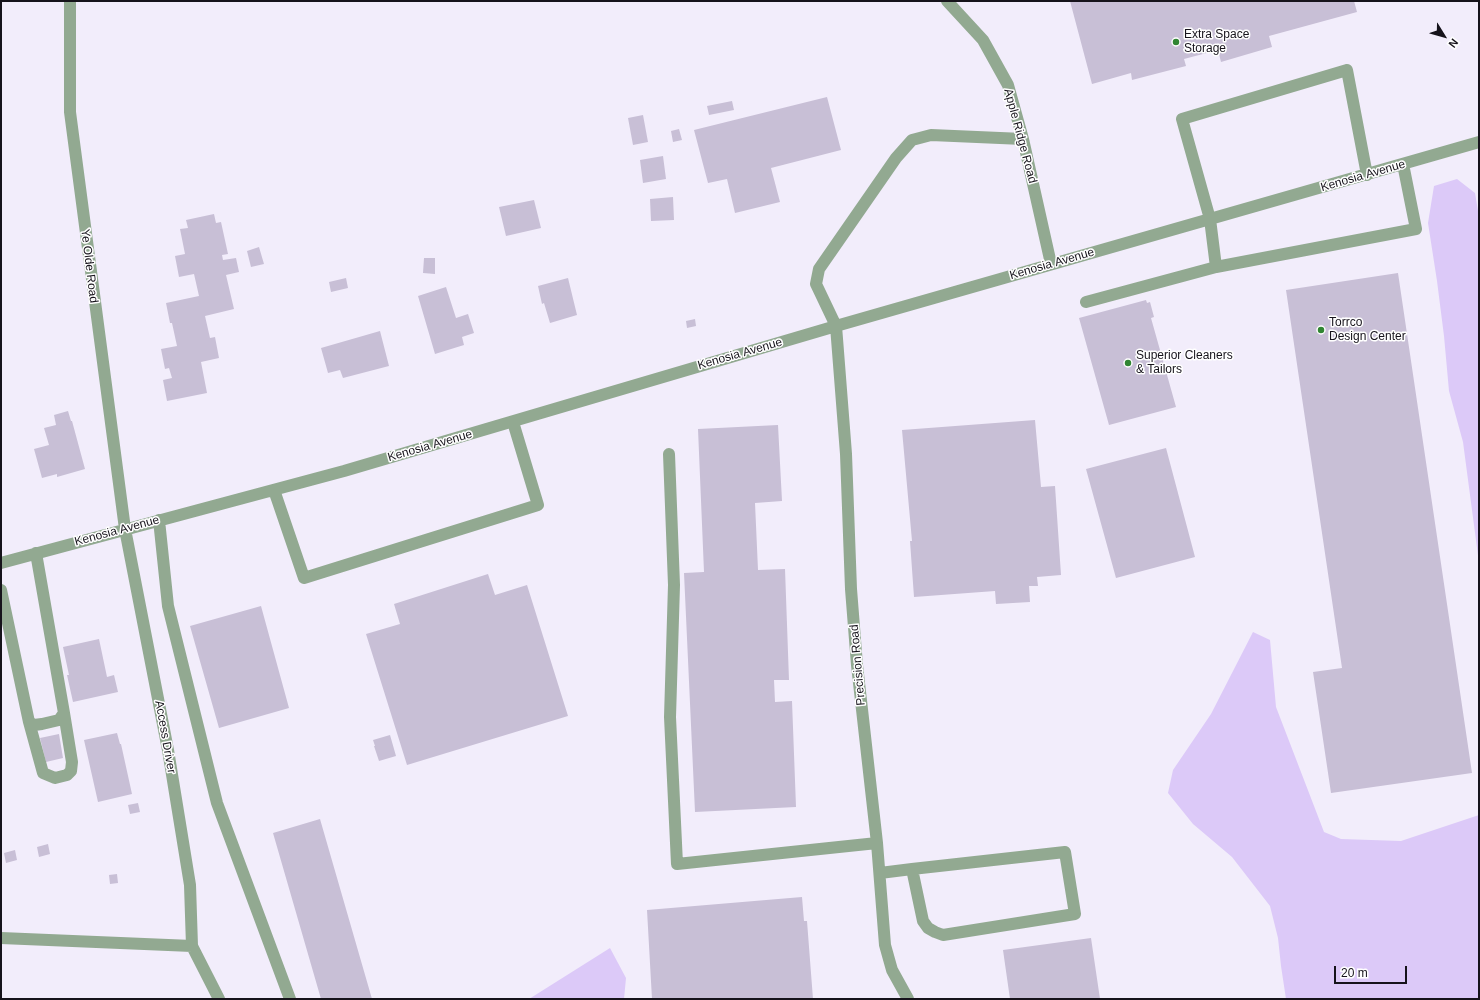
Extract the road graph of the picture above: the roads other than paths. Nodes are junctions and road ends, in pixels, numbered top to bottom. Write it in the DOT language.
graph roads {
  1 [pos="70,1"];
  2 [pos="948,1"];
  3 [pos="1023,139"];
  4 [pos="1478,144"];
  5 [pos="1404,164"];
  6 [pos="1367,175"];
  7 [pos="1210,219"];
  8 [pos="1051,264"];
  9 [pos="1216,267"];
  10 [pos="1086,302"];
  11 [pos="836,326"];
  12 [pos="513,422"];
  13 [pos="669,454"];
  14 [pos="274,490"];
  15 [pos="159,520"];
  16 [pos="125,529"];
  17 [pos="36,553"];
  18 [pos="1,562"];
  19 [pos="1,590"];
  20 [pos="64,713"];
  21 [pos="29,722"];
  22 [pos="877,843"];
  23 [pos="912,869"];
  24 [pos="880,873"];
  25 [pos="1,938"];
  26 [pos="192,946"];
  27 [pos="219,999"];
  28 [pos="290,999"];
  29 [pos="908,999"];
  1 -- 16 [label="street, Ye Olde Road"];
  2 -- 3 [label="street, Apple Ridge Road"];
  3 -- 8 [label="street, Apple Ridge Road"];
  3 -- 11 [label="street"];
  4 -- 5 [label="street, Kenosia Avenue"];
  5 -- 6 [label="street, Kenosia Avenue"];
  5 -- 9 [label="street"];
  6 -- 7 [label="street, Kenosia Avenue"];
  6 -- 7 [label="street"];
  7 -- 8 [label="street, Kenosia Avenue"];
  7 -- 9 [label="street"];
  8 -- 11 [label="street, Kenosia Avenue"];
  9 -- 10 [label="street"];
  11 -- 12 [label="street, Kenosia Avenue"];
  11 -- 22 [label="street, Precision Road"];
  12 -- 14 [label="street, Kenosia Avenue"];
  12 -- 14 [label="street"];
  13 -- 22 [label="street"];
  14 -- 15 [label="street, Kenosia Avenue"];
  15 -- 16 [label="street, Kenosia Avenue"];
  15 -- 28 [label="street"];
  16 -- 17 [label="street, Kenosia Avenue"];
  16 -- 26 [label="street, Access Driver"];
  17 -- 18 [label="street, Kenosia Avenue"];
  17 -- 20 [label="street"];
  19 -- 21 [label="street"];
  20 -- 21 [label="street"];
  20 -- 21 [label="street"];
  22 -- 24 [label="street, Precision Road"];
  23 -- 23 [label="street"];
  23 -- 24 [label="street"];
  24 -- 29 [label="street, Precision Road"];
  25 -- 26 [label="street"];
  26 -- 27 [label="street, Access Driver"];
}
